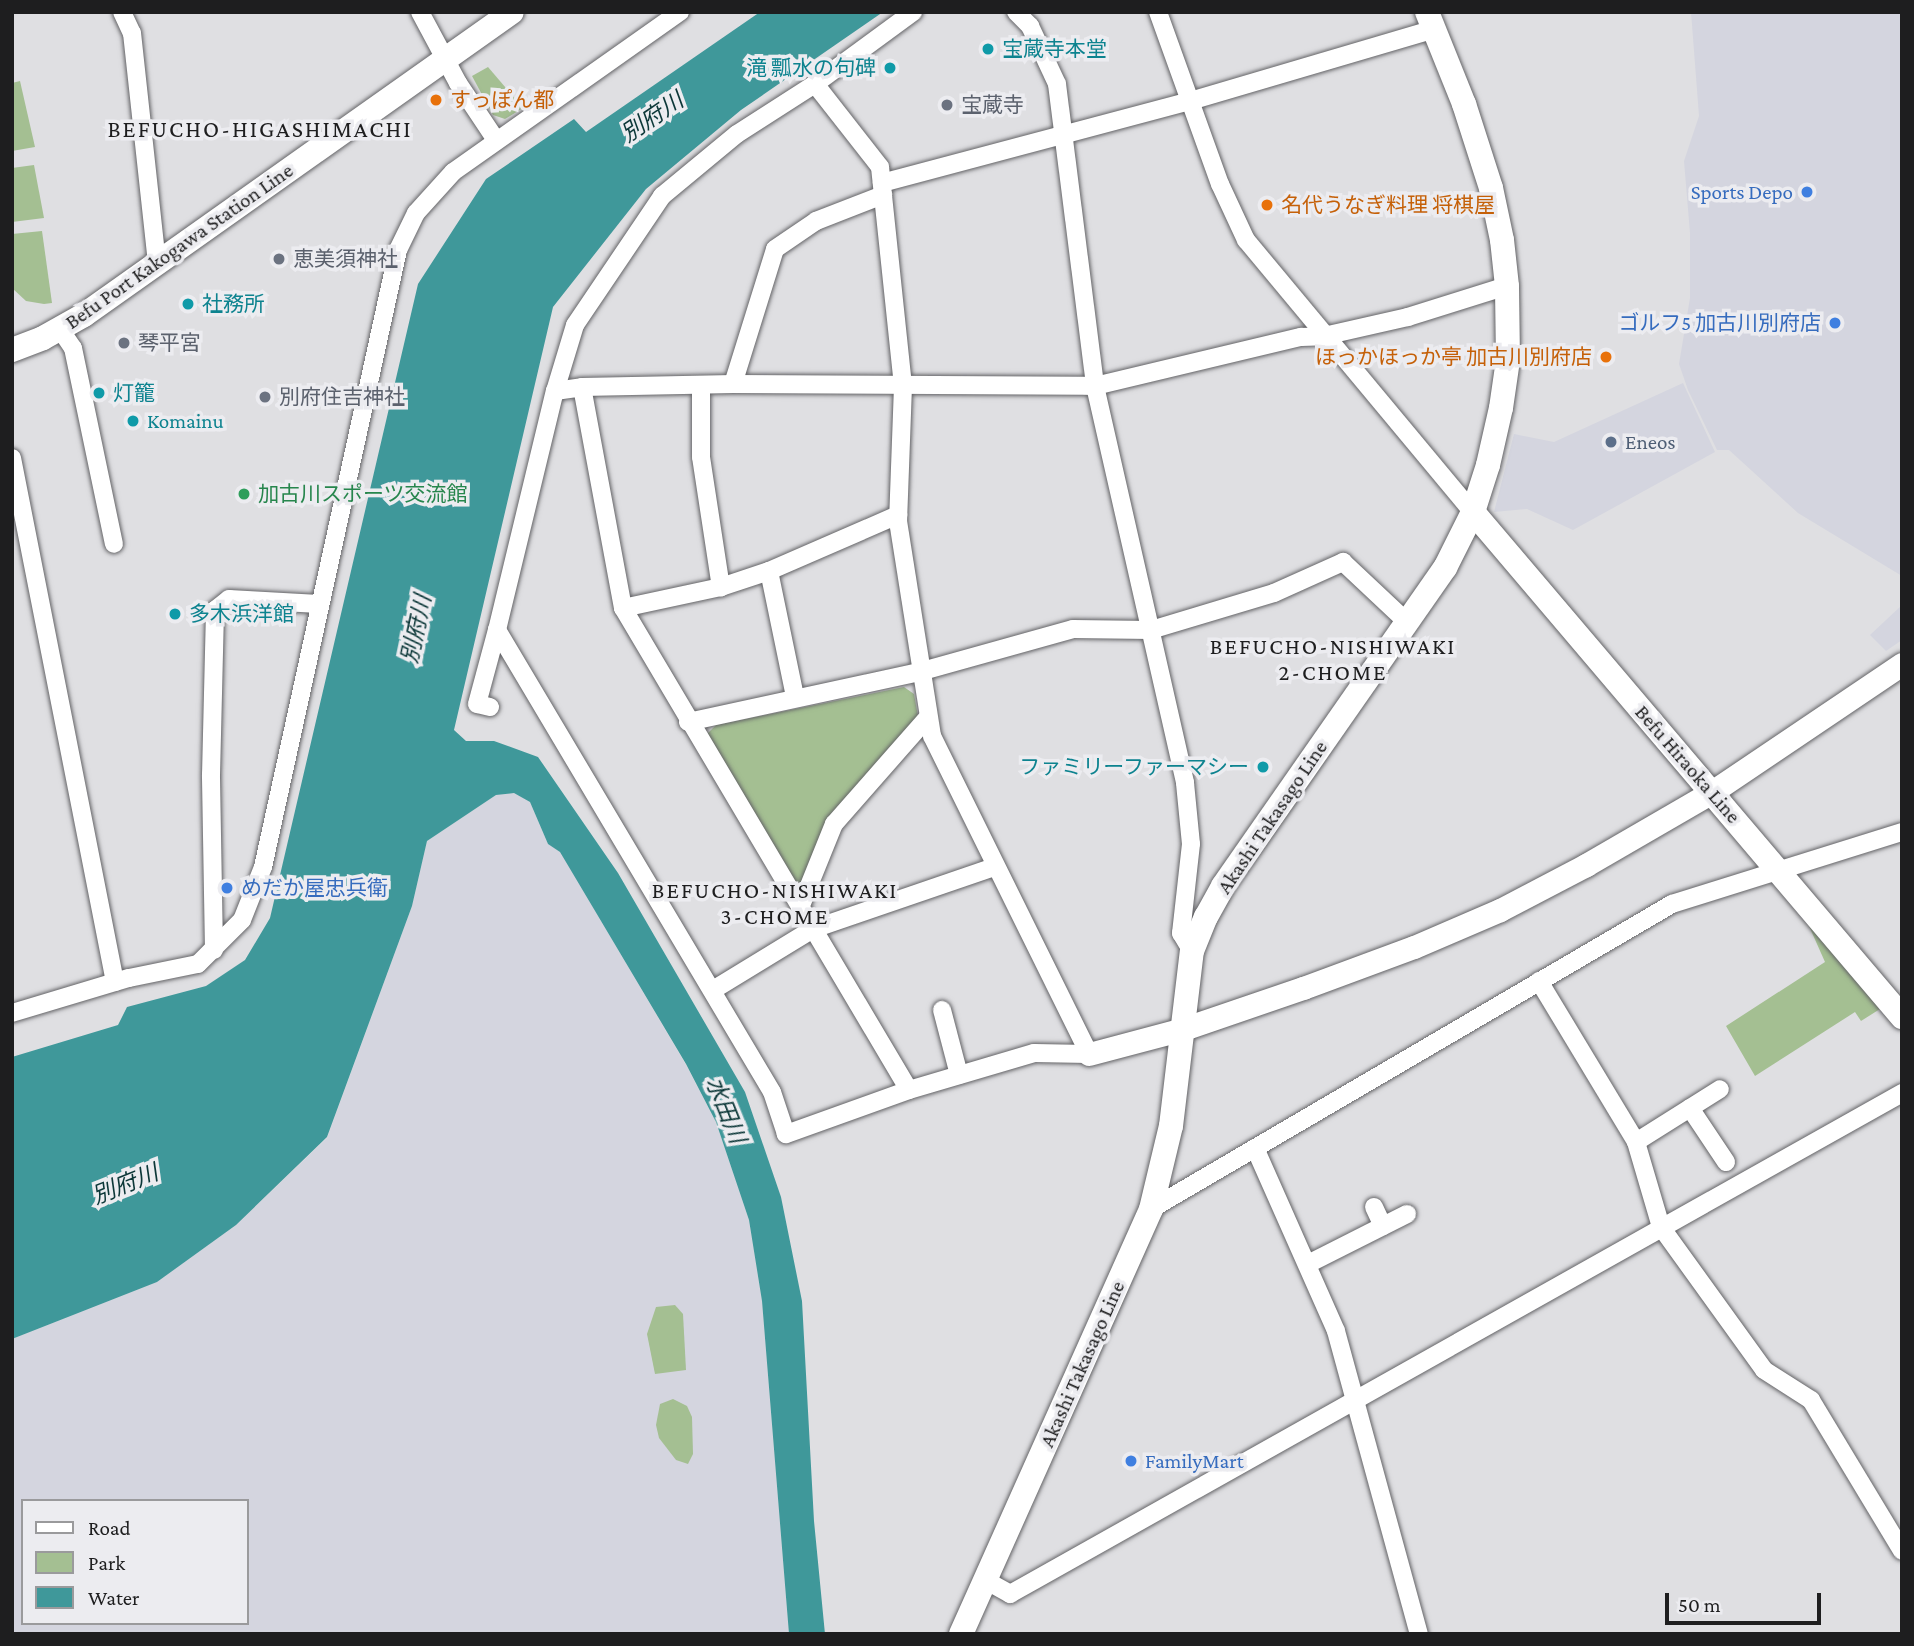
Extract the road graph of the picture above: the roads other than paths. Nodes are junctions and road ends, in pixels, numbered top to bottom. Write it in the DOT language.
graph roads {
  1 [pos="122,12"];
  2 [pos="420,12"];
  3 [pos="512,12"];
  4 [pos="680,12"];
  5 [pos="913,12"];
  6 [pos="1016,12"];
  7 [pos="1158,12"];
  8 [pos="1430,21"];
  9 [pos="445,60"];
  10 [pos="815,84"];
  11 [pos="1190,101"];
  12 [pos="1065,133"];
  13 [pos="496,140"];
  14 [pos="883,189"];
  15 [pos="157,264"];
  16 [pos="1507,286"];
  17 [pos="60,329"];
  18 [pos="1324,337"];
  19 [pos="12,350"];
  20 [pos="733,384"];
  21 [pos="701,385"];
  22 [pos="903,386"];
  23 [pos="1095,386"];
  24 [pos="582,387"];
  25 [pos="555,391"];
  26 [pos="12,458"];
  27 [pos="1473,512"];
  28 [pos="898,515"];
  29 [pos="114,544"];
  30 [pos="769,571"];
  31 [pos="721,587"];
  32 [pos="319,604"];
  33 [pos="623,608"];
  34 [pos="1406,622"];
  35 [pos="497,630"];
  36 [pos="1151,630"];
  37 [pos="1902,664"];
  38 [pos="919,672"];
  39 [pos="795,696"];
  40 [pos="490,707"];
  41 [pos="928,717"];
  42 [pos="688,722"];
  43 [pos="1712,792"];
  44 [pos="1902,832"];
  45 [pos="994,867"];
  46 [pos="1779,870"];
  47 [pos="800,908"];
  48 [pos="813,929"];
  49 [pos="214,950"];
  50 [pos="1192,951"];
  51 [pos="1538,981"];
  52 [pos="115,982"];
  53 [pos="713,990"];
  54 [pos="942,1010"];
  55 [pos="12,1013"];
  56 [pos="1902,1017"];
  57 [pos="1183,1029"];
  58 [pos="1089,1054"];
  59 [pos="959,1075"];
  60 [pos="1720,1089"];
  61 [pos="909,1090"];
  62 [pos="1902,1093"];
  63 [pos="1690,1108"];
  64 [pos="1636,1142"];
  65 [pos="1255,1149"];
  66 [pos="1726,1162"];
  67 [pos="1374,1207"];
  68 [pos="1151,1209"];
  69 [pos="1408,1214"];
  70 [pos="1383,1226"];
  71 [pos="1661,1227"];
  72 [pos="1308,1264"];
  73 [pos="1357,1400"];
  74 [pos="1902,1552"];
  75 [pos="985,1580"];
  76 [pos="961,1634"];
  77 [pos="1419,1634"];
  1 -- 15 [label="street"];
  2 -- 9 [label="street"];
  3 -- 9 [label="main road, Befu Port Kakogawa Station Line"];
  4 -- 13 [label="street"];
  5 -- 10 [label="street"];
  6 -- 12 [label="street"];
  7 -- 11 [label="street"];
  8 -- 11 [label="street"];
  8 -- 16 [label="main road, Akashi Takasago Line"];
  9 -- 13 [label="street"];
  9 -- 15 [label="main road, Befu Port Kakogawa Station Line"];
  10 -- 14 [label="street"];
  10 -- 25 [label="street"];
  11 -- 12 [label="street"];
  11 -- 18 [label="street"];
  12 -- 14 [label="street"];
  12 -- 23 [label="street"];
  13 -- 32 [label="street"];
  14 -- 20 [label="street"];
  14 -- 22 [label="street"];
  15 -- 17 [label="main road, Befu Port Kakogawa Station Line"];
  16 -- 18 [label="street"];
  16 -- 27 [label="main road, Akashi Takasago Line"];
  17 -- 19 [label="main road, Befu Port Kakogawa Station Line"];
  17 -- 29 [label="street"];
  18 -- 23 [label="street"];
  18 -- 27 [label="street"];
  20 -- 21 [label="street"];
  20 -- 22 [label="street"];
  21 -- 24 [label="street"];
  21 -- 31 [label="street"];
  22 -- 23 [label="street"];
  22 -- 28 [label="street"];
  23 -- 36 [label="street"];
  24 -- 25 [label="street"];
  24 -- 33 [label="street"];
  25 -- 35 [label="street"];
  26 -- 52 [label="street"];
  27 -- 34 [label="main road, Akashi Takasago Line"];
  27 -- 43 [label="main road, Befu Hiraoka Line"];
  28 -- 30 [label="street"];
  28 -- 38 [label="street"];
  30 -- 31 [label="street"];
  30 -- 39 [label="street"];
  31 -- 33 [label="street"];
  32 -- 49 [label="street"];
  32 -- 49 [label="street"];
  33 -- 42 [label="street"];
  34 -- 36 [label="street"];
  34 -- 50 [label="main road, Akashi Takasago Line"];
  35 -- 40 [label="street"];
  35 -- 53 [label="street"];
  36 -- 38 [label="street"];
  36 -- 50 [label="street"];
  37 -- 43 [label="street"];
  38 -- 39 [label="street"];
  38 -- 41 [label="street"];
  39 -- 42 [label="street"];
  41 -- 45 [label="street"];
  41 -- 47 [label="street"];
  42 -- 47 [label="street"];
  43 -- 46 [label="main road, Befu Hiraoka Line"];
  43 -- 57 [label="street"];
  44 -- 46 [label="street"];
  45 -- 48 [label="street"];
  45 -- 58 [label="street"];
  46 -- 51 [label="street"];
  46 -- 56 [label="main road, Befu Hiraoka Line"];
  47 -- 48 [label="street"];
  48 -- 53 [label="street"];
  48 -- 61 [label="street"];
  49 -- 52 [label="street"];
  50 -- 57 [label="main road, Akashi Takasago Line"];
  51 -- 64 [label="street"];
  51 -- 65 [label="street"];
  52 -- 55 [label="street"];
  53 -- 61 [label="street"];
  54 -- 59 [label="street"];
  57 -- 58 [label="street"];
  57 -- 68 [label="main road, Akashi Takasago Line"];
  58 -- 59 [label="street"];
  59 -- 61 [label="street"];
  60 -- 63 [label="street"];
  62 -- 71 [label="street"];
  63 -- 64 [label="street"];
  63 -- 66 [label="street"];
  64 -- 71 [label="street"];
  65 -- 68 [label="street"];
  65 -- 72 [label="street"];
  67 -- 70 [label="street"];
  68 -- 75 [label="main road, Akashi Takasago Line"];
  69 -- 70 [label="street"];
  70 -- 72 [label="street"];
  71 -- 73 [label="street"];
  71 -- 74 [label="street"];
  72 -- 73 [label="street"];
  73 -- 75 [label="street"];
  73 -- 77 [label="street"];
  75 -- 76 [label="main road, Akashi Takasago Line"];
}
